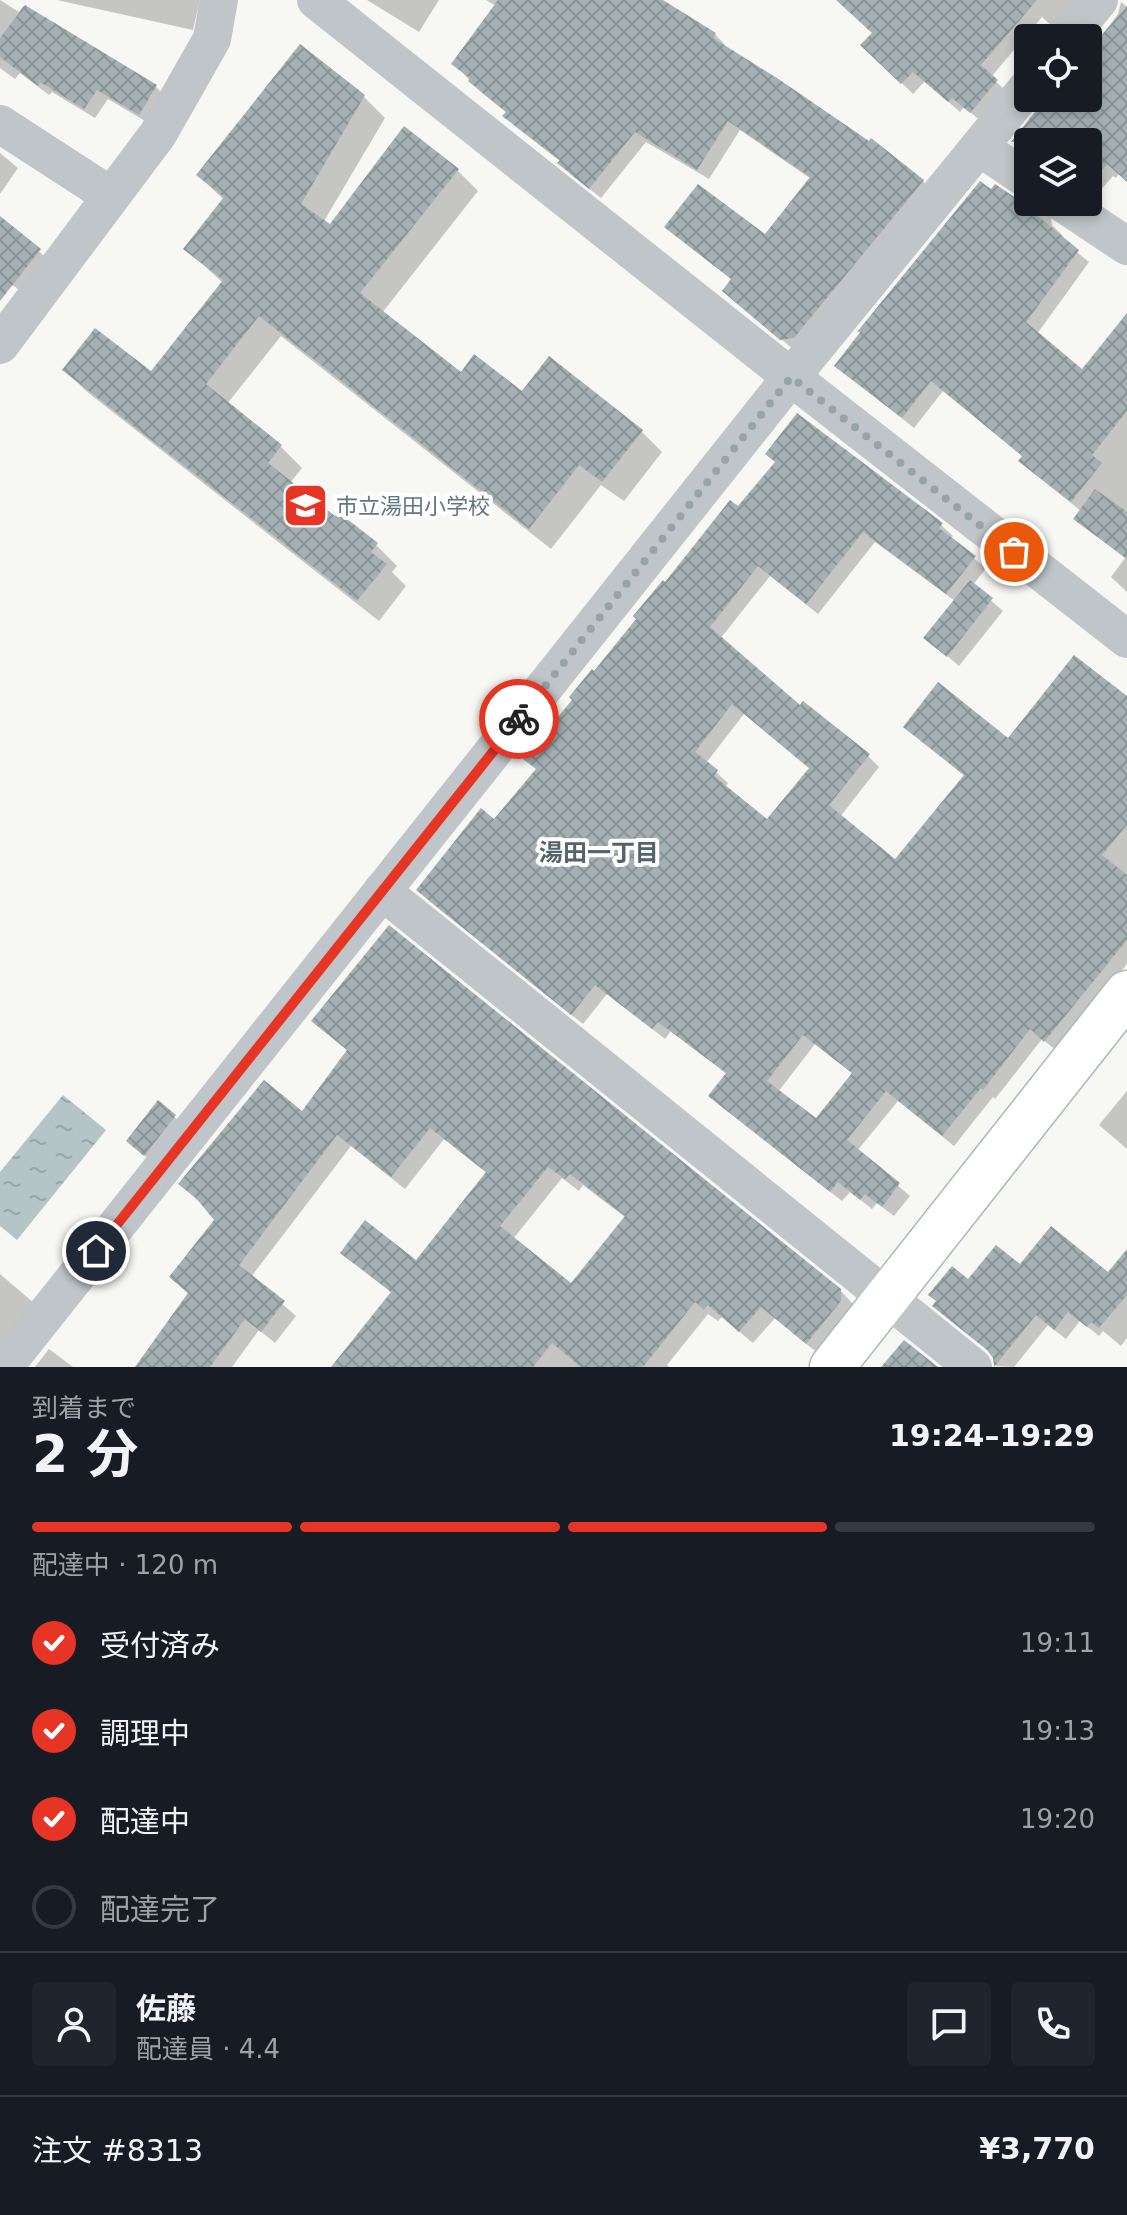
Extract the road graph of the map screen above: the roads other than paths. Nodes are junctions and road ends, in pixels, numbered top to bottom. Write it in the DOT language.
graph roads {
  1 [pos="219,0"];
  2 [pos="316,0"];
  3 [pos="1099,0"];
  4 [pos="1079,24"];
  5 [pos="1014,104"];
  6 [pos="0,124"];
  7 [pos="979,147"];
  8 [pos="1014,171"];
  9 [pos="111,196"];
  10 [pos="1082,216"];
  11 [pos="1127,246"];
  12 [pos="0,345"];
  13 [pos="791,377"];
  14 [pos="1127,639"];
  15 [pos="382,891"];
  16 [pos="1127,993"];
  17 [pos="887,1298"];
  18 [pos="4,1367"];
  19 [pos="832,1367"];
  20 [pos="973,1367"];
  1 -- 9 [label="street"];
  2 -- 13 [label="street"];
  3 -- 4 [label="street"];
  5 -- 7 [label="street"];
  6 -- 9 [label="street"];
  7 -- 8 [label="street"];
  7 -- 13 [label="street"];
  9 -- 12 [label="street"];
  10 -- 11 [label="street"];
  13 -- 14 [label="street"];
  13 -- 15 [label="street"];
  15 -- 17 [label="street"];
  15 -- 18 [label="street"];
  16 -- 17 [label="street"];
  17 -- 19 [label="street"];
  17 -- 20 [label="street"];
}
